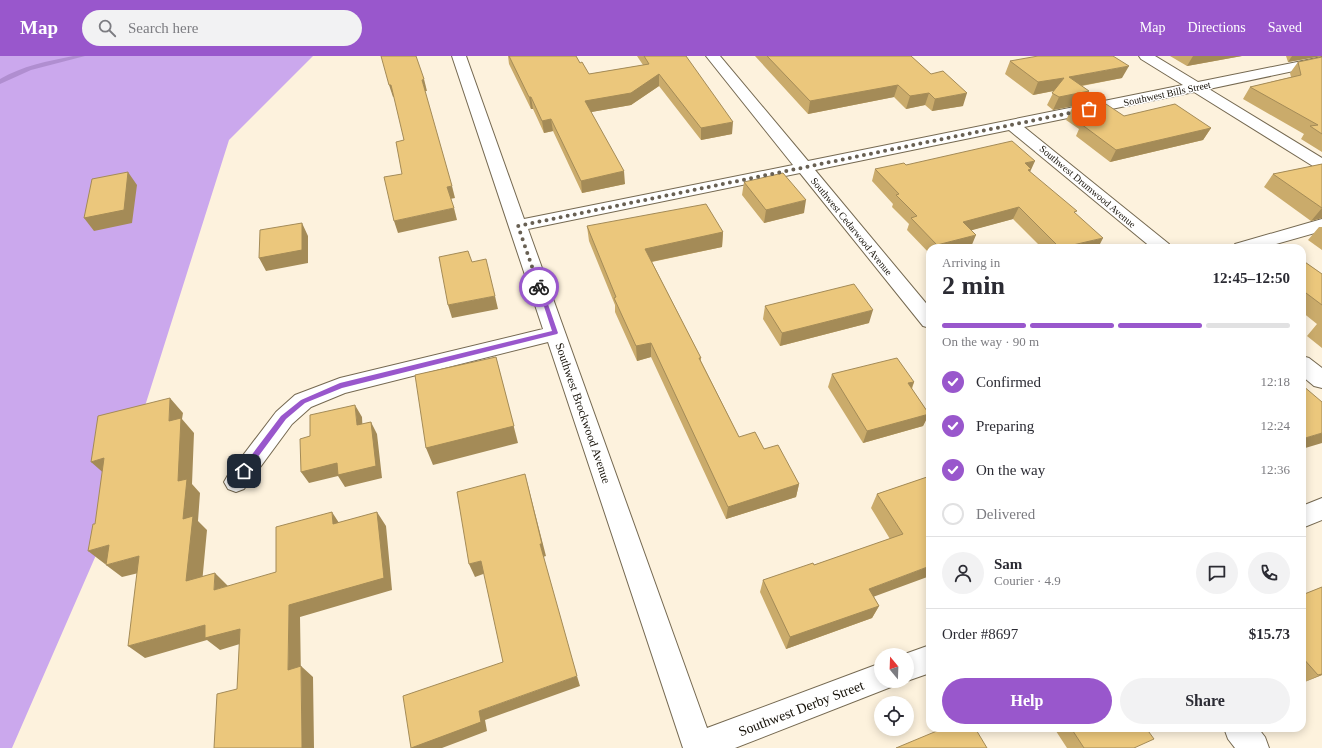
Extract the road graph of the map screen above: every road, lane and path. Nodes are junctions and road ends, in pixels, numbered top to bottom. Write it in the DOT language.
graph roads {
  1 [pos="460,56"];
  2 [pos="713,56"];
  3 [pos="1146,56"];
  4 [pos="1322,61"];
  5 [pos="1196,87"];
  6 [pos="1013,125"];
  7 [pos="1322,165"];
  8 [pos="804,168"];
  9 [pos="1322,225"];
  10 [pos="518,226"];
  11 [pos="1157,244"];
  12 [pos="1255,244"];
  13 [pos="926,315"];
  14 [pos="555,333"];
  15 [pos="1306,367"];
  16 [pos="1322,380"];
  17 [pos="236,482"];
  18 [pos="1322,509"];
  19 [pos="1306,515"];
  20 [pos="926,660"];
  21 [pos="914,665"];
  22 [pos="874,680"];
  23 [pos="1242,732"];
  24 [pos="699,747"];
  25 [pos="1254,748"];
  1 -- 10 [label="street, Southwest Brockwood Avenue"];
  2 -- 8 [label="street, Southwest Cedarwood Avenue"];
  3 -- 5 [label="street"];
  4 -- 5 [label="street, Southwest Bills Street"];
  5 -- 6 [label="street, Southwest Bills Street"];
  5 -- 7 [label="street"];
  6 -- 8 [label="street, Southwest Bills Street"];
  6 -- 11 [label="street, Southwest Drumwood Avenue"];
  8 -- 10 [label="street, Southwest Bills Street"];
  8 -- 13 [label="street, Southwest Cedarwood Avenue"];
  9 -- 12 [label="street"];
  10 -- 14 [label="street, Southwest Brockwood Avenue"];
  14 -- 17 [label="street"];
  14 -- 24 [label="street, Southwest Brockwood Avenue"];
  15 -- 16 [label="street"];
  18 -- 19 [label="street"];
  20 -- 21 [label="street"];
  22 -- 24 [label="street, Southwest Derby Street"];
  23 -- 25 [label="street"];
}
